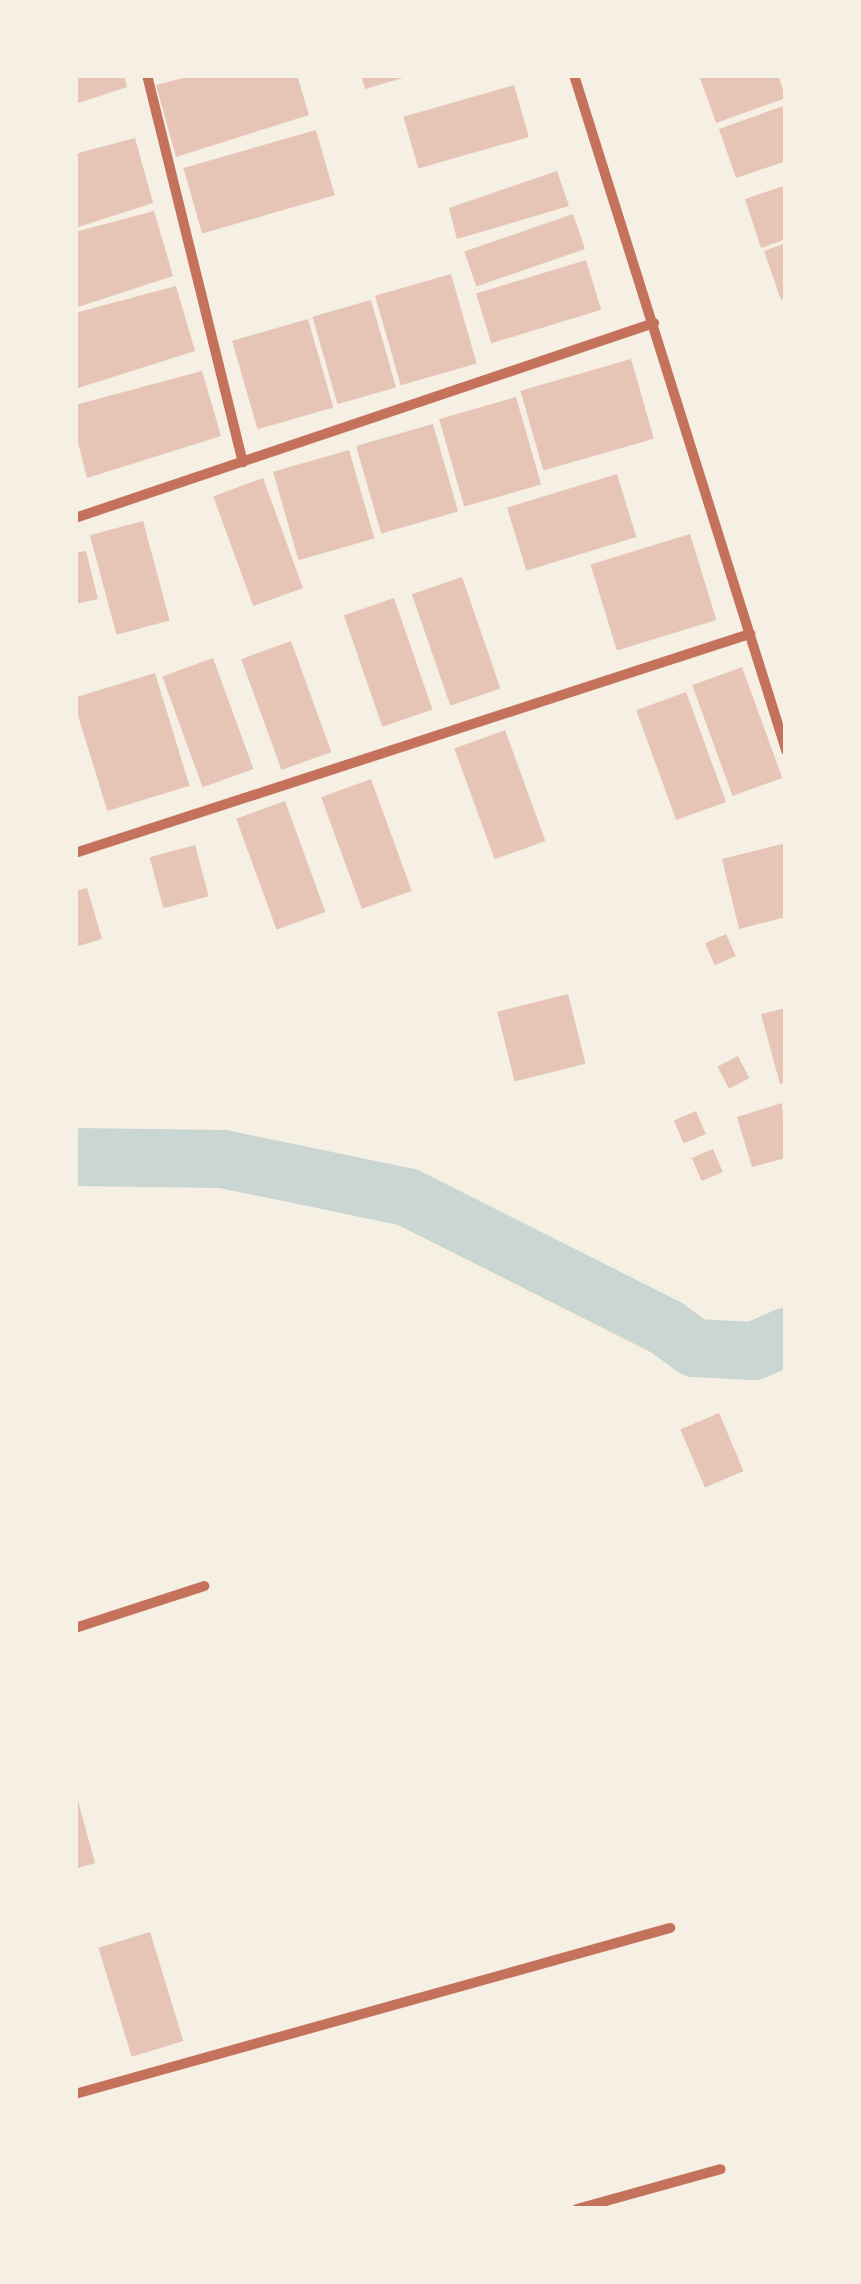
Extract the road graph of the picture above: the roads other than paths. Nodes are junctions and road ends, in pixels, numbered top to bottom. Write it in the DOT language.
graph roads {
  1 [pos="147,75"];
  2 [pos="574,75"];
  3 [pos="654,323"];
  4 [pos="243,462"];
  5 [pos="75,518"];
  6 [pos="750,634"];
  7 [pos="786,750"];
  8 [pos="75,853"];
  9 [pos="204,1586"];
  10 [pos="75,1628"];
  11 [pos="670,1928"];
  12 [pos="75,2094"];
  13 [pos="721,2169"];
  14 [pos="577,2209"];
  1 -- 4 [label="street"];
  2 -- 3 [label="street"];
  3 -- 4 [label="street"];
  3 -- 6 [label="street"];
  4 -- 5 [label="street"];
  6 -- 7 [label="street"];
  6 -- 8 [label="street"];
  9 -- 10 [label="street"];
  11 -- 12 [label="street"];
  13 -- 14 [label="street"];
}
